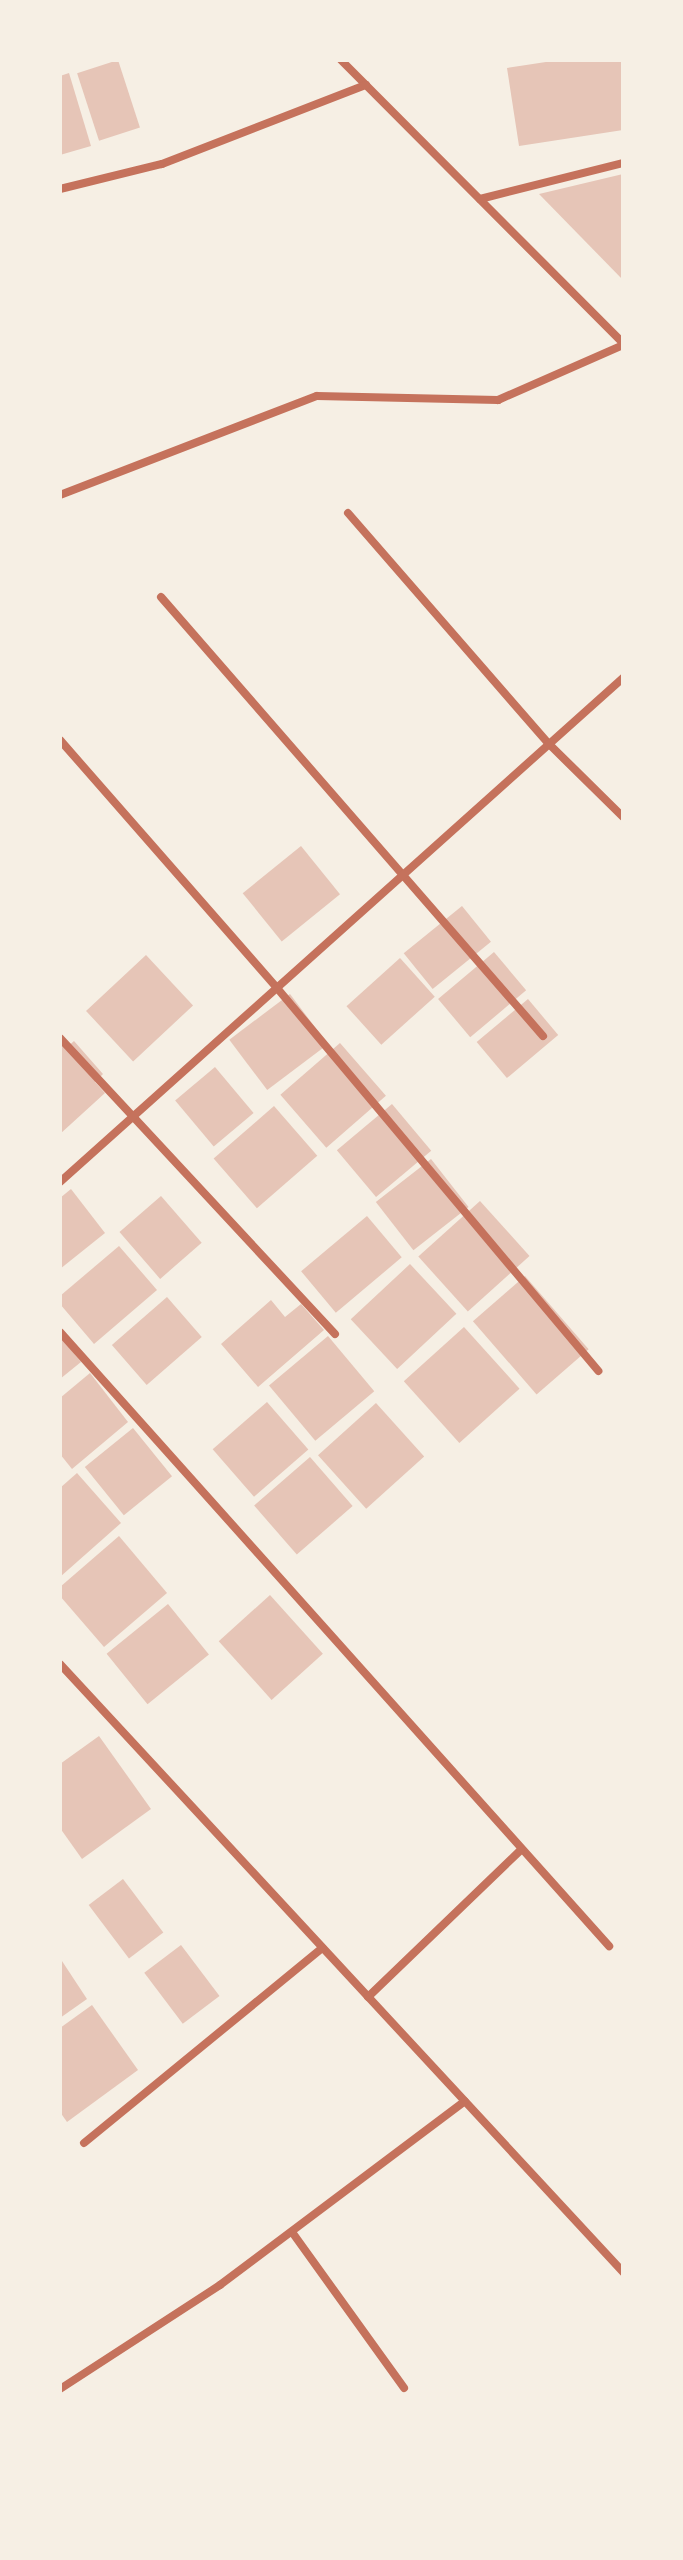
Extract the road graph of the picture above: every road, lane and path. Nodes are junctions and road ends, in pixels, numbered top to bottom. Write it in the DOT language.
graph roads {
  1 [pos="341,60"];
  2 [pos="366,85"];
  3 [pos="623,163"];
  4 [pos="60,189"];
  5 [pos="480,199"];
  6 [pos="623,344"];
  7 [pos="60,495"];
  8 [pos="348,513"];
  9 [pos="161,597"];
  10 [pos="623,678"];
  11 [pos="60,740"];
  12 [pos="549,744"];
  13 [pos="623,817"];
  14 [pos="406,872"];
  15 [pos="277,988"];
  16 [pos="543,1036"];
  17 [pos="60,1038"];
  18 [pos="132,1117"];
  19 [pos="60,1182"];
  20 [pos="60,1332"];
  21 [pos="335,1334"];
  22 [pos="598,1371"];
  23 [pos="60,1664"];
  24 [pos="521,1850"];
  25 [pos="609,1946"];
  26 [pos="322,1948"];
  27 [pos="368,1997"];
  28 [pos="465,2101"];
  29 [pos="84,2143"];
  30 [pos="292,2232"];
  31 [pos="623,2272"];
  32 [pos="404,2388"];
  33 [pos="60,2389"];
  1 -- 2 [label="street"];
  2 -- 4 [label="street"];
  2 -- 5 [label="street"];
  3 -- 5 [label="street"];
  5 -- 6 [label="street"];
  6 -- 7 [label="street"];
  8 -- 12 [label="street"];
  9 -- 14 [label="street"];
  10 -- 12 [label="street"];
  11 -- 15 [label="street"];
  12 -- 13 [label="street"];
  12 -- 14 [label="street"];
  14 -- 15 [label="street"];
  14 -- 16 [label="street"];
  15 -- 18 [label="street"];
  15 -- 22 [label="street"];
  17 -- 18 [label="street"];
  18 -- 19 [label="street"];
  18 -- 21 [label="street"];
  20 -- 24 [label="street"];
  23 -- 26 [label="street"];
  24 -- 25 [label="street"];
  24 -- 27 [label="street"];
  26 -- 27 [label="street"];
  26 -- 29 [label="street"];
  27 -- 28 [label="street"];
  28 -- 30 [label="street"];
  28 -- 31 [label="street"];
  30 -- 32 [label="street"];
  30 -- 33 [label="street"];
}
